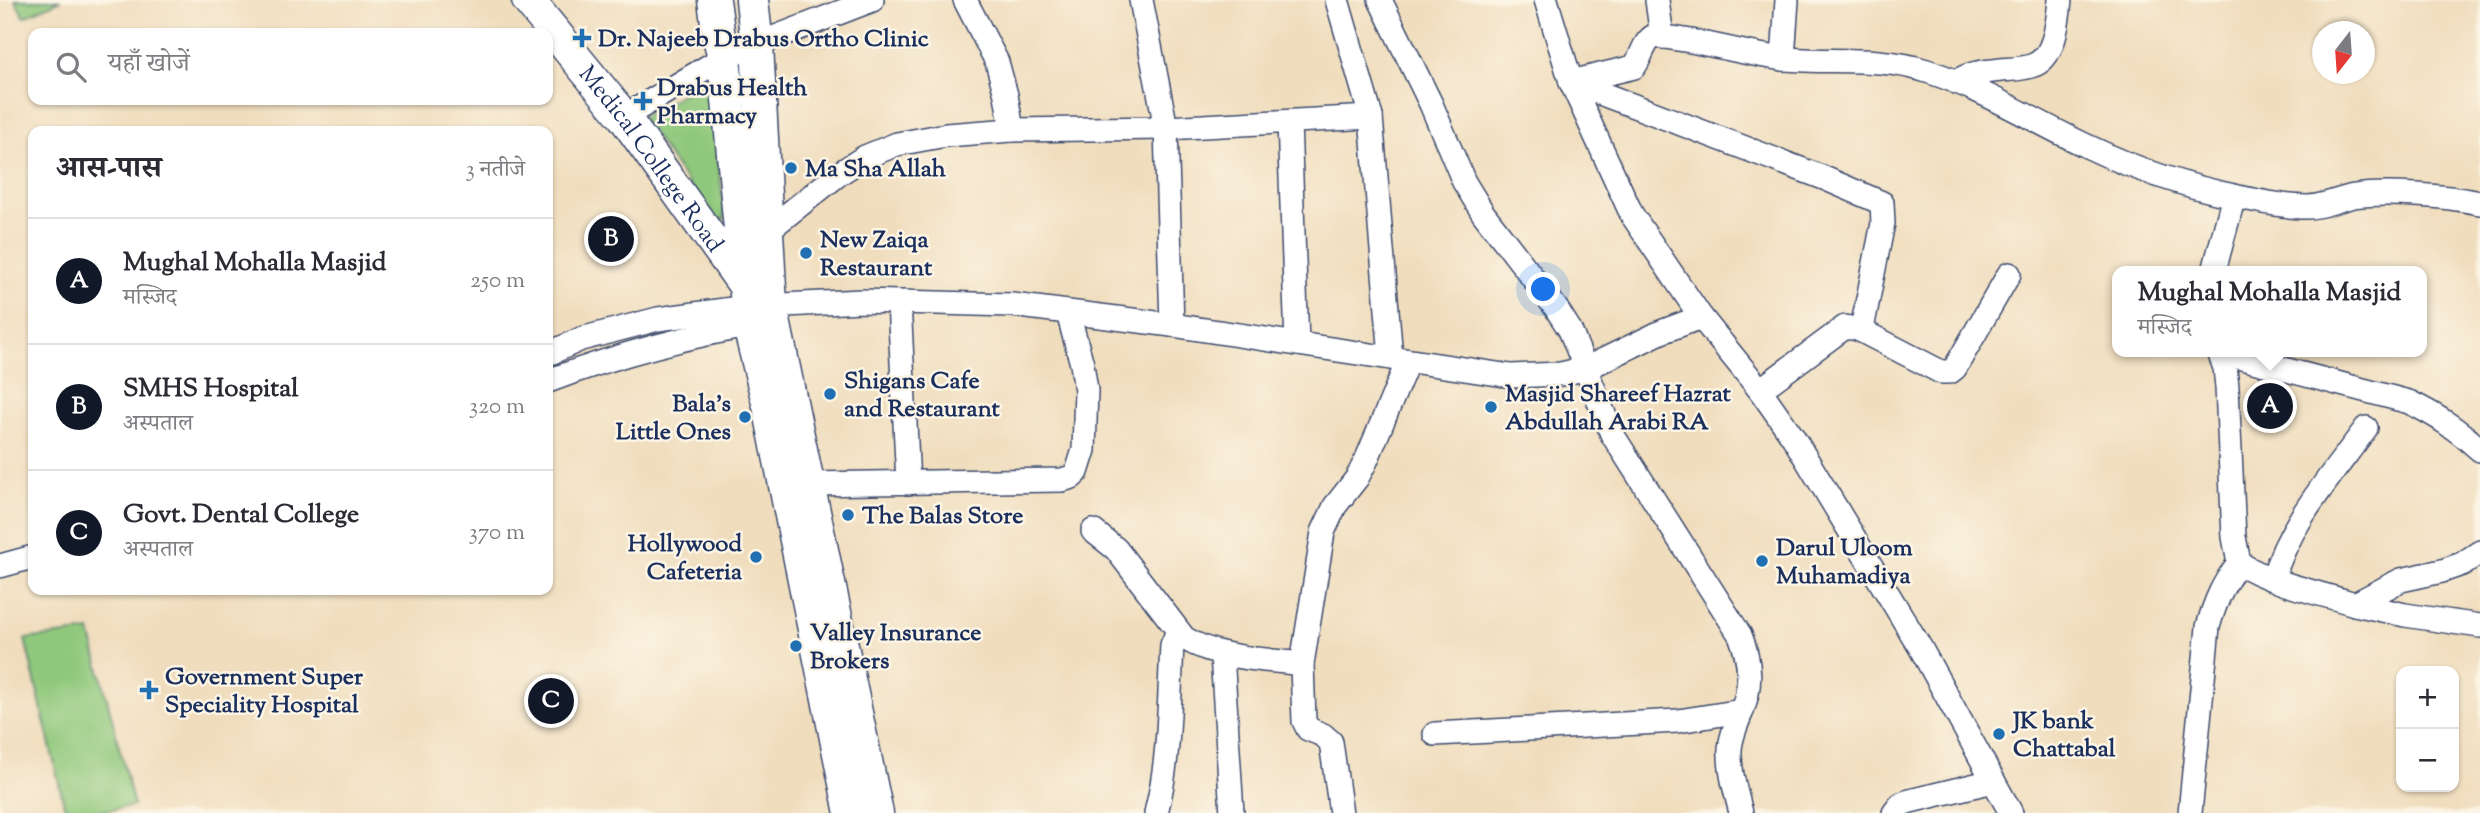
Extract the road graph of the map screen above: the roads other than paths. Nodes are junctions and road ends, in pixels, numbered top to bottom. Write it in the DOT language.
graph roads {
  1 [pos="528,0"];
  2 [pos="714,0"];
  3 [pos="752,0"];
  4 [pos="872,0"];
  5 [pos="965,0"];
  6 [pos="1141,0"];
  7 [pos="1337,0"];
  8 [pos="1380,0"];
  9 [pos="1546,0"];
  10 [pos="1657,0"];
  11 [pos="1787,0"];
  12 [pos="2060,0"];
  13 [pos="551,28"];
  14 [pos="553,30"];
  15 [pos="1662,37"];
  16 [pos="757,45"];
  17 [pos="724,57"];
  18 [pos="1783,59"];
  19 [pos="1570,82"];
  20 [pos="1956,82"];
  21 [pos="624,117"];
  22 [pos="1371,117"];
  23 [pos="1289,122"];
  24 [pos="1166,128"];
  25 [pos="1012,130"];
  26 [pos="2234,196"];
  27 [pos="2480,203"];
  28 [pos="767,231"];
  29 [pos="2215,266"];
  30 [pos="2009,274"];
  31 [pos="899,302"];
  32 [pos="757,309"];
  33 [pos="1068,313"];
  34 [pos="1701,317"];
  35 [pos="1172,325"];
  36 [pos="1858,329"];
  37 [pos="1297,344"];
  38 [pos="553,352"];
  39 [pos="2221,357"];
  40 [pos="2239,357"];
  41 [pos="1400,360"];
  42 [pos="1595,364"];
  43 [pos="553,379"];
  44 [pos="1760,390"];
  45 [pos="2365,428"];
  46 [pos="2480,450"];
  47 [pos="908,483"];
  48 [pos="809,484"];
  49 [pos="1093,531"];
  50 [pos="2480,552"];
  51 [pos="28,558"];
  52 [pos="2239,563"];
  53 [pos="0,566"];
  54 [pos="2273,579"];
  55 [pos="2355,604"];
  56 [pos="2480,626"];
  57 [pos="1178,631"];
  58 [pos="1223,654"];
  59 [pos="1302,664"];
  60 [pos="1742,711"];
  61 [pos="1435,734"];
  62 [pos="1993,781"];
  63 [pos="851,813"];
  64 [pos="877,813"];
  65 [pos="1156,813"];
  66 [pos="1232,813"];
  67 [pos="1341,813"];
  68 [pos="1741,813"];
  69 [pos="1894,813"];
  70 [pos="2011,813"];
  71 [pos="2190,813"];
  1 -- 13 [label="main road, Medical College Road"];
  2 -- 17 [label="main road"];
  3 -- 16 [label="main road"];
  4 -- 16 [label="street"];
  5 -- 25 [label="street"];
  6 -- 24 [label="street"];
  7 -- 22 [label="street"];
  8 -- 42 [label="street"];
  9 -- 19 [label="street"];
  10 -- 15 [label="street"];
  11 -- 18 [label="street"];
  12 -- 20 [label="street"];
  14 -- 21 [label="main road, Medical College Road"];
  15 -- 18 [label="street"];
  15 -- 19 [label="street"];
  16 -- 17 [label="street"];
  16 -- 28 [label="main road"];
  17 -- 21 [label="street"];
  17 -- 32 [label="main road"];
  18 -- 20 [label="street"];
  19 -- 34 [label="street"];
  19 -- 36 [label="street"];
  20 -- 26 [label="street"];
  21 -- 32 [label="main road, Medical College Road"];
  22 -- 23 [label="street"];
  22 -- 41 [label="street"];
  23 -- 24 [label="street"];
  23 -- 37 [label="street"];
  24 -- 25 [label="street"];
  24 -- 35 [label="street"];
  25 -- 28 [label="street"];
  26 -- 27 [label="street"];
  26 -- 29 [label="street"];
  28 -- 32 [label="main road"];
  30 -- 36 [label="street"];
  31 -- 32 [label="street"];
  31 -- 33 [label="street"];
  31 -- 47 [label="street"];
  32 -- 38 [label="street"];
  32 -- 43 [label="street"];
  32 -- 48 [label="main road"];
  32 -- 63 [label="main road"];
  33 -- 35 [label="street"];
  33 -- 47 [label="street"];
  34 -- 42 [label="street"];
  34 -- 44 [label="street"];
  35 -- 37 [label="street"];
  36 -- 44 [label="street"];
  37 -- 41 [label="street"];
  39 -- 52 [label="street"];
  40 -- 46 [label="street"];
  41 -- 42 [label="street"];
  41 -- 59 [label="street"];
  42 -- 60 [label="street"];
  44 -- 62 [label="street"];
  45 -- 54 [label="street"];
  47 -- 48 [label="street"];
  48 -- 64 [label="main road"];
  49 -- 57 [label="street"];
  50 -- 55 [label="street"];
  51 -- 53 [label="street"];
  52 -- 54 [label="street"];
  52 -- 71 [label="street"];
  54 -- 55 [label="street"];
  55 -- 56 [label="street"];
  57 -- 58 [label="street"];
  57 -- 65 [label="street"];
  58 -- 59 [label="street"];
  58 -- 66 [label="street"];
  59 -- 67 [label="street"];
  60 -- 61 [label="street"];
  60 -- 68 [label="street"];
  62 -- 69 [label="street"];
  62 -- 70 [label="street"];
}
